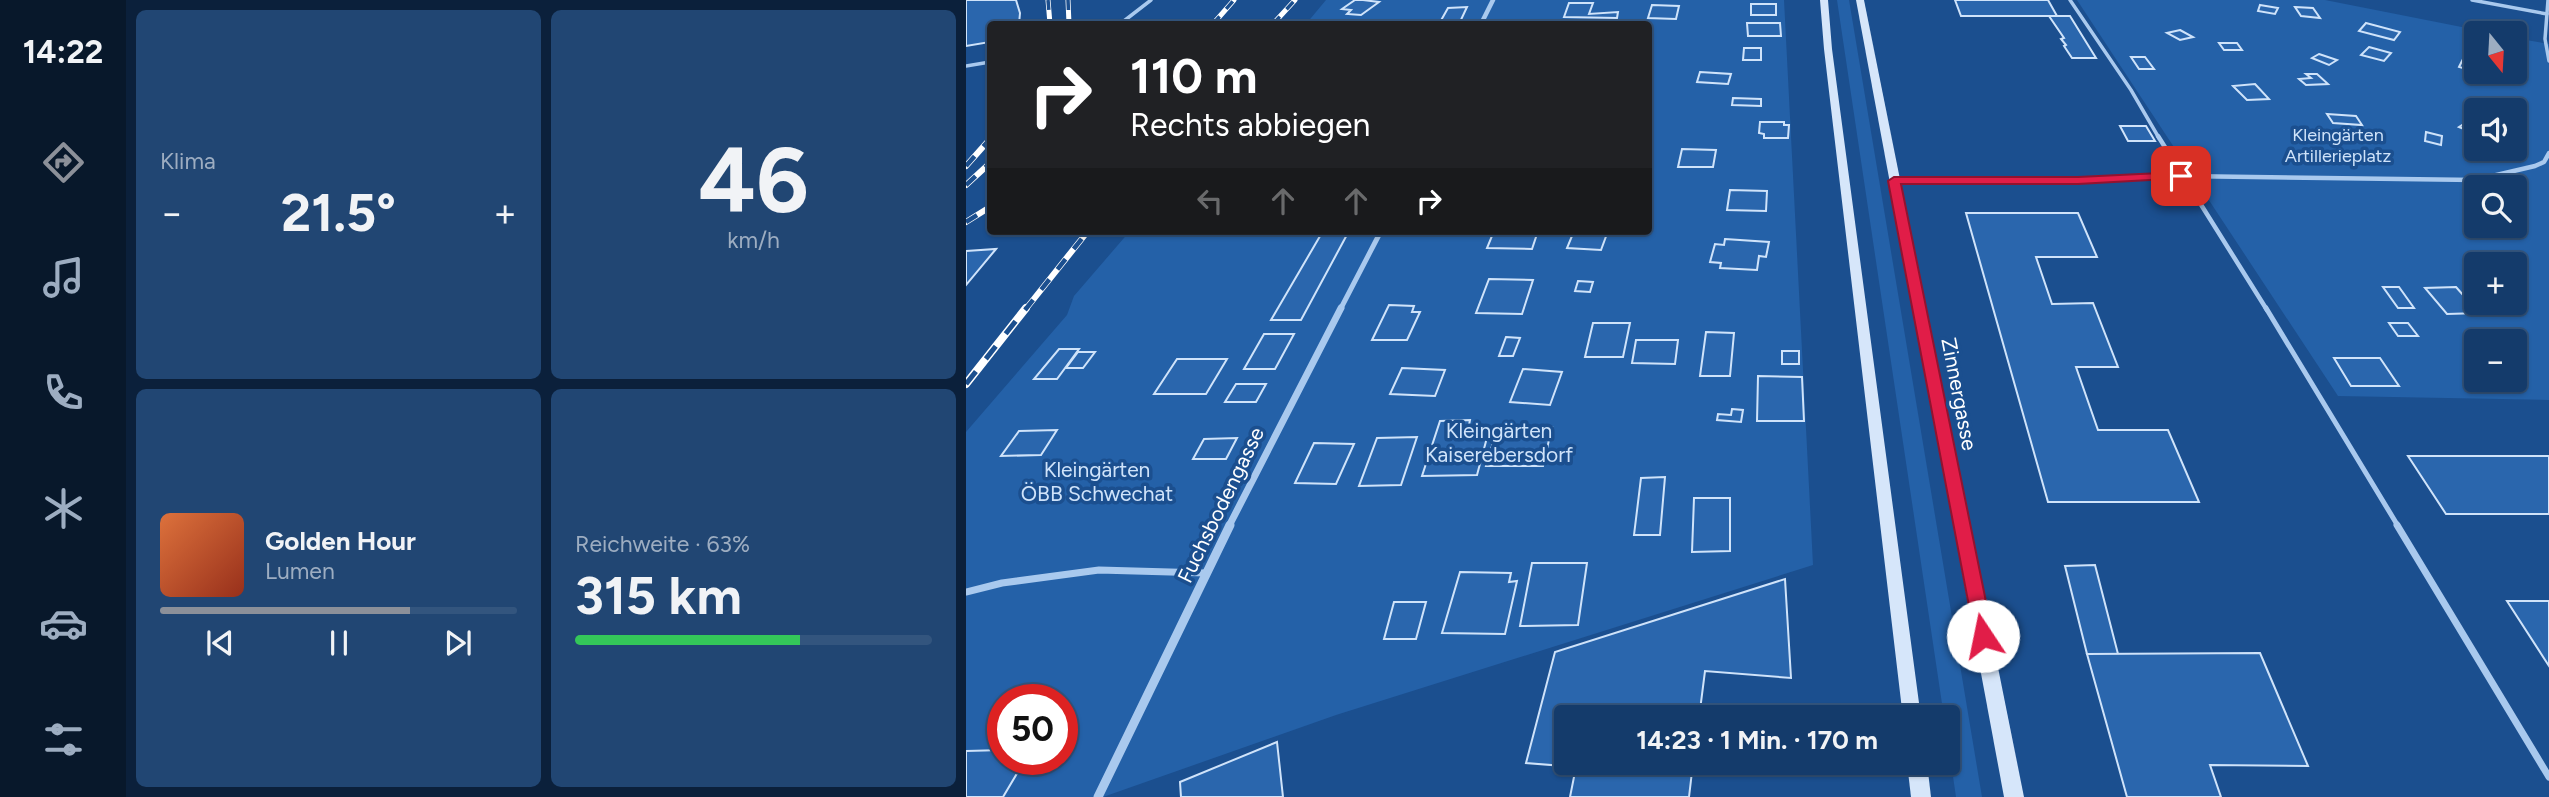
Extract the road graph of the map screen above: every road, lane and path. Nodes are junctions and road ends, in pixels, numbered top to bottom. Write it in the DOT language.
graph roads {
  1 [pos="1152,0"];
  2 [pos="1493,0"];
  3 [pos="1824,0"];
  4 [pos="1860,0"];
  5 [pos="2070,0"];
  6 [pos="2472,0"];
  7 [pos="2548,0"];
  8 [pos="2547,14"];
  9 [pos="1124,21"];
  10 [pos="1482,21"];
  11 [pos="2547,40"];
  12 [pos="2549,61"];
  13 [pos="987,62"];
  14 [pos="966,66"];
  15 [pos="2549,153"];
  16 [pos="2544,162"];
  17 [pos="2549,169"];
  18 [pos="2181,176"];
  19 [pos="1894,181"];
  20 [pos="1379,235"];
  21 [pos="1207,573"];
  22 [pos="966,592"];
  23 [pos="1910,705"];
  24 [pos="1919,775"];
  25 [pos="2549,777"];
  26 [pos="1098,797"];
  27 [pos="1922,797"];
  28 [pos="2014,797"];
  1 -- 9 [label="lane"];
  2 -- 10 [label="street"];
  3 -- 23 [label="main road"];
  4 -- 19 [label="main road, Zinnergasse"];
  5 -- 18 [label="lane"];
  6 -- 8 [label="lane"];
  7 -- 8 [label="lane"];
  8 -- 11 [label="lane"];
  11 -- 12 [label="lane"];
  13 -- 14 [label="lane"];
  15 -- 16 [label="lane"];
  16 -- 17 [label="lane"];
  16 -- 18 [label="lane"];
  18 -- 19 [label="lane"];
  18 -- 25 [label="lane"];
  19 -- 28 [label="main road, Zinnergasse"];
  20 -- 21 [label="street, Fuchsbodengasse"];
  21 -- 22 [label="lane"];
  21 -- 26 [label="street, Fuchsbodengasse"];
  24 -- 27 [label="main road"];
}
